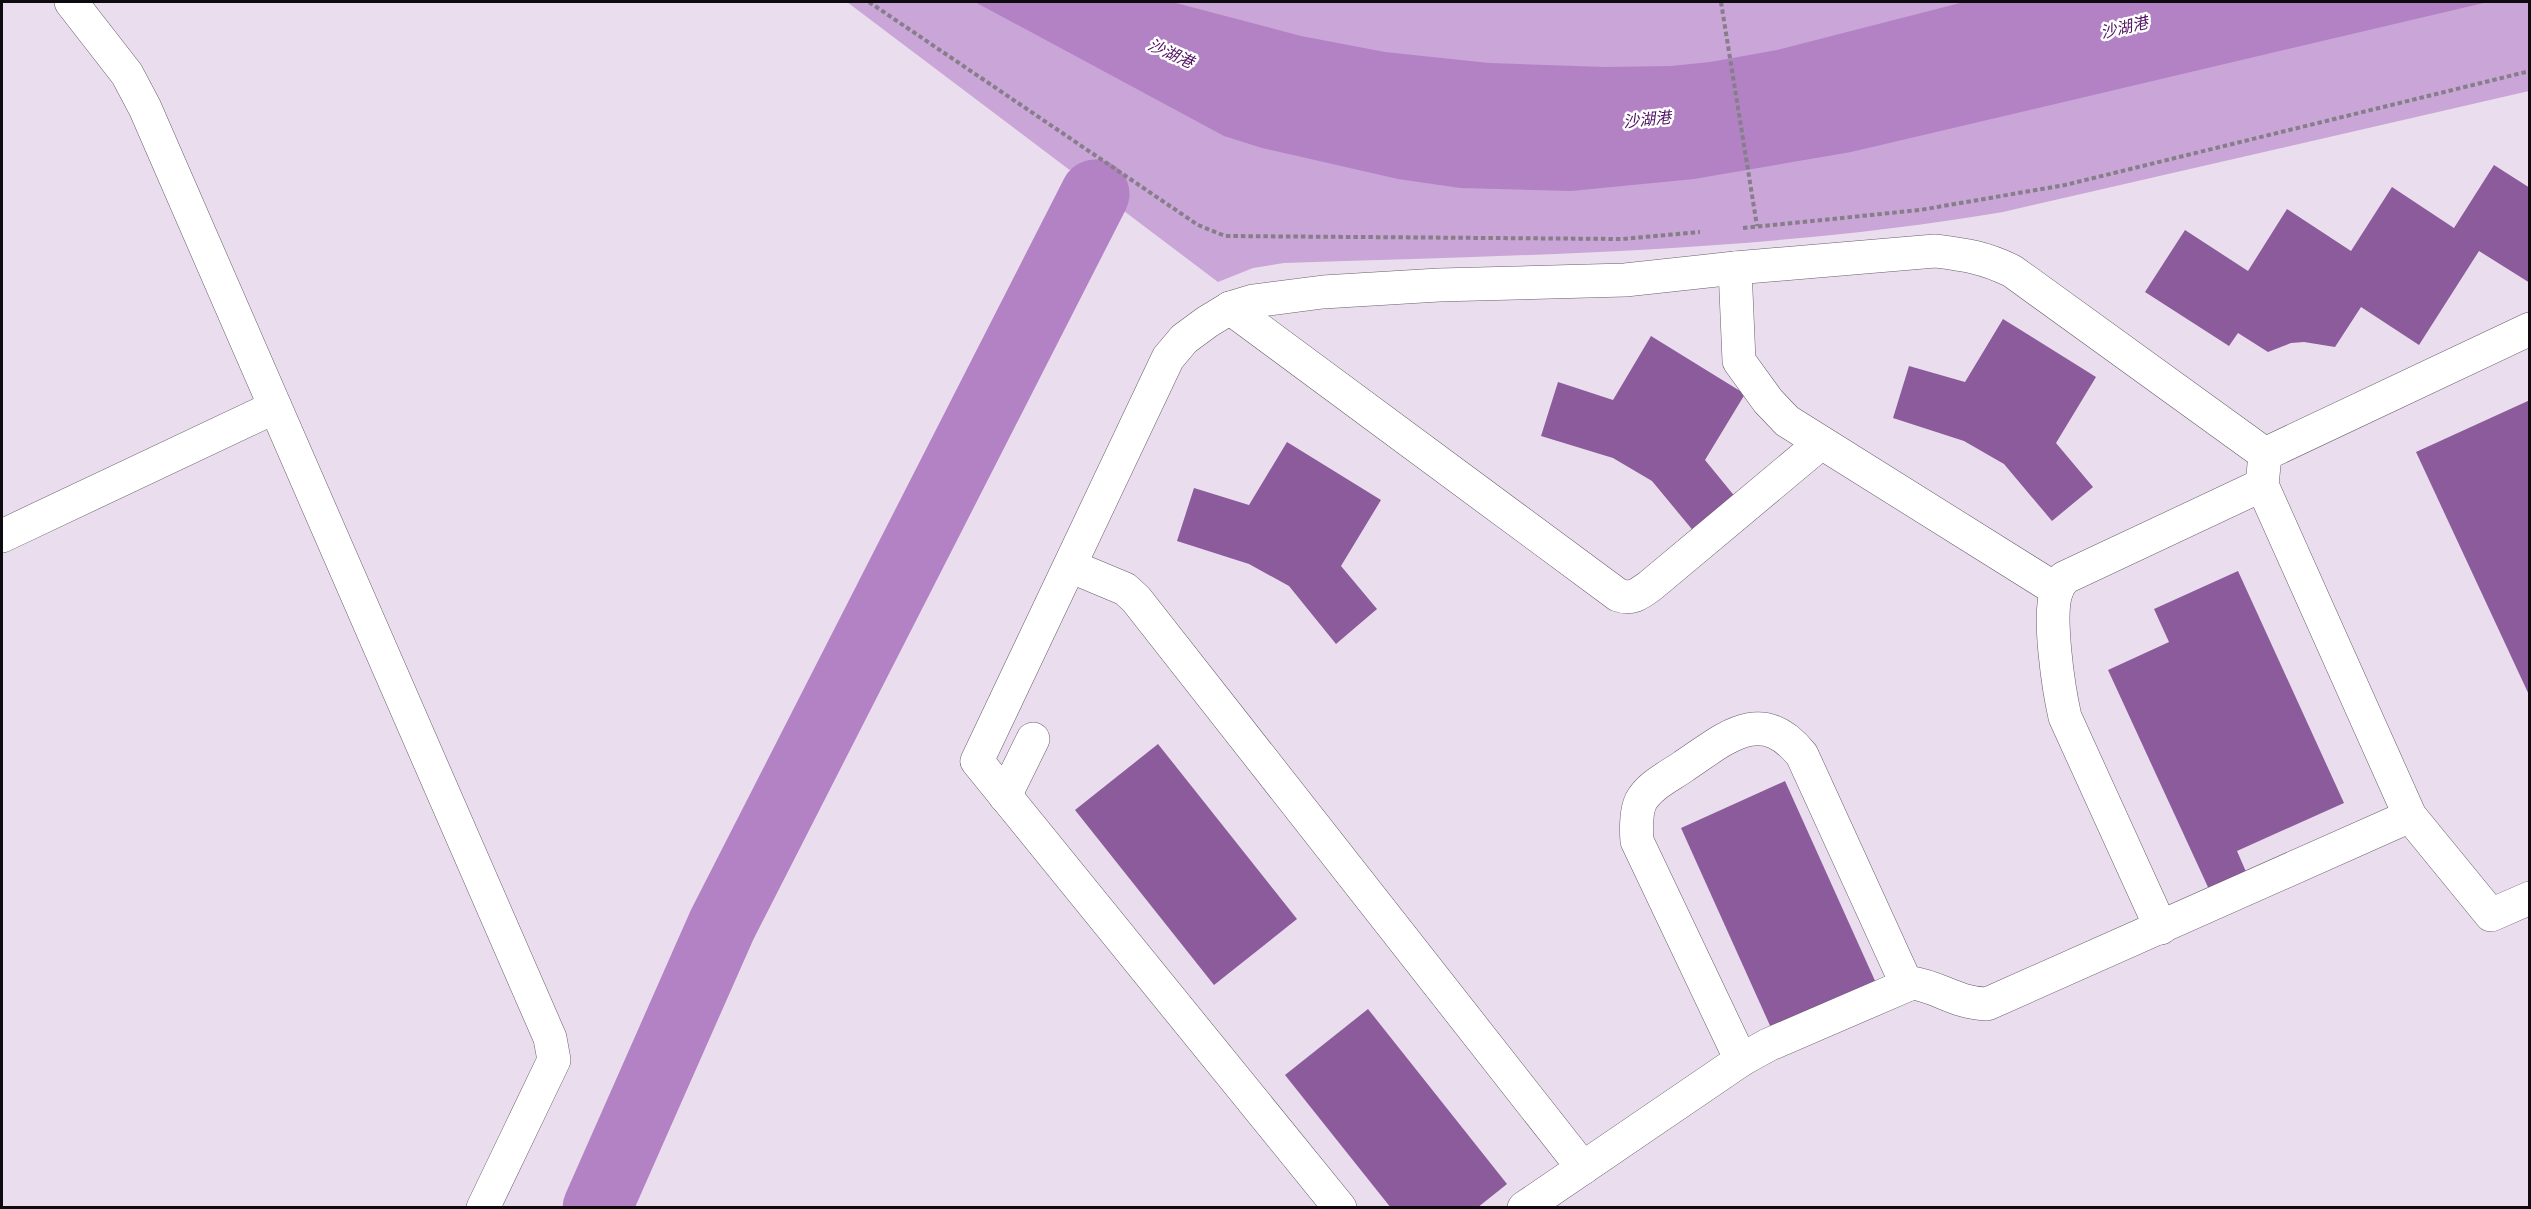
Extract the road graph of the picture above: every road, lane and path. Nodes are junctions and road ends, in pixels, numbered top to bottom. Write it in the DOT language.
graph roads {
  1 [pos="72,2"];
  2 [pos="869,2"];
  3 [pos="1720,2"];
  4 [pos="2529,71"];
  5 [pos="1756,226"];
  6 [pos="1733,229"];
  7 [pos="1710,231"];
  8 [pos="1735,268"];
  9 [pos="1230,308"];
  10 [pos="2529,329"];
  11 [pos="275,407"];
  12 [pos="1821,443"];
  13 [pos="2264,470"];
  14 [pos="2,536"];
  15 [pos="1070,566"];
  16 [pos="2056,590"];
  17 [pos="1033,739"];
  18 [pos="1005,796"];
  19 [pos="2410,816"];
  20 [pos="2529,898"];
  21 [pos="2161,928"];
  22 [pos="1907,985"];
  23 [pos="1741,1060"];
  24 [pos="1583,1168"];
  25 [pos="483,1208"];
  26 [pos="1340,1208"];
  27 [pos="1524,1208"];
  1 -- 11 [label="street"];
  2 -- 7 [label="path"];
  3 -- 5 [label="path"];
  4 -- 5 [label="path"];
  5 -- 6 [label="path"];
  8 -- 9 [label="street"];
  8 -- 12 [label="street"];
  8 -- 13 [label="street"];
  9 -- 12 [label="street"];
  9 -- 15 [label="street"];
  10 -- 13 [label="street"];
  11 -- 14 [label="street"];
  11 -- 25 [label="street"];
  12 -- 16 [label="street"];
  13 -- 16 [label="street"];
  13 -- 19 [label="street"];
  15 -- 18 [label="street"];
  15 -- 24 [label="street"];
  16 -- 21 [label="street"];
  17 -- 18 [label="street"];
  18 -- 26 [label="street"];
  19 -- 20 [label="street"];
  19 -- 21 [label="street"];
  21 -- 22 [label="street"];
  22 -- 23 [label="street"];
  22 -- 23 [label="street"];
  23 -- 24 [label="street"];
  24 -- 27 [label="street"];
}
